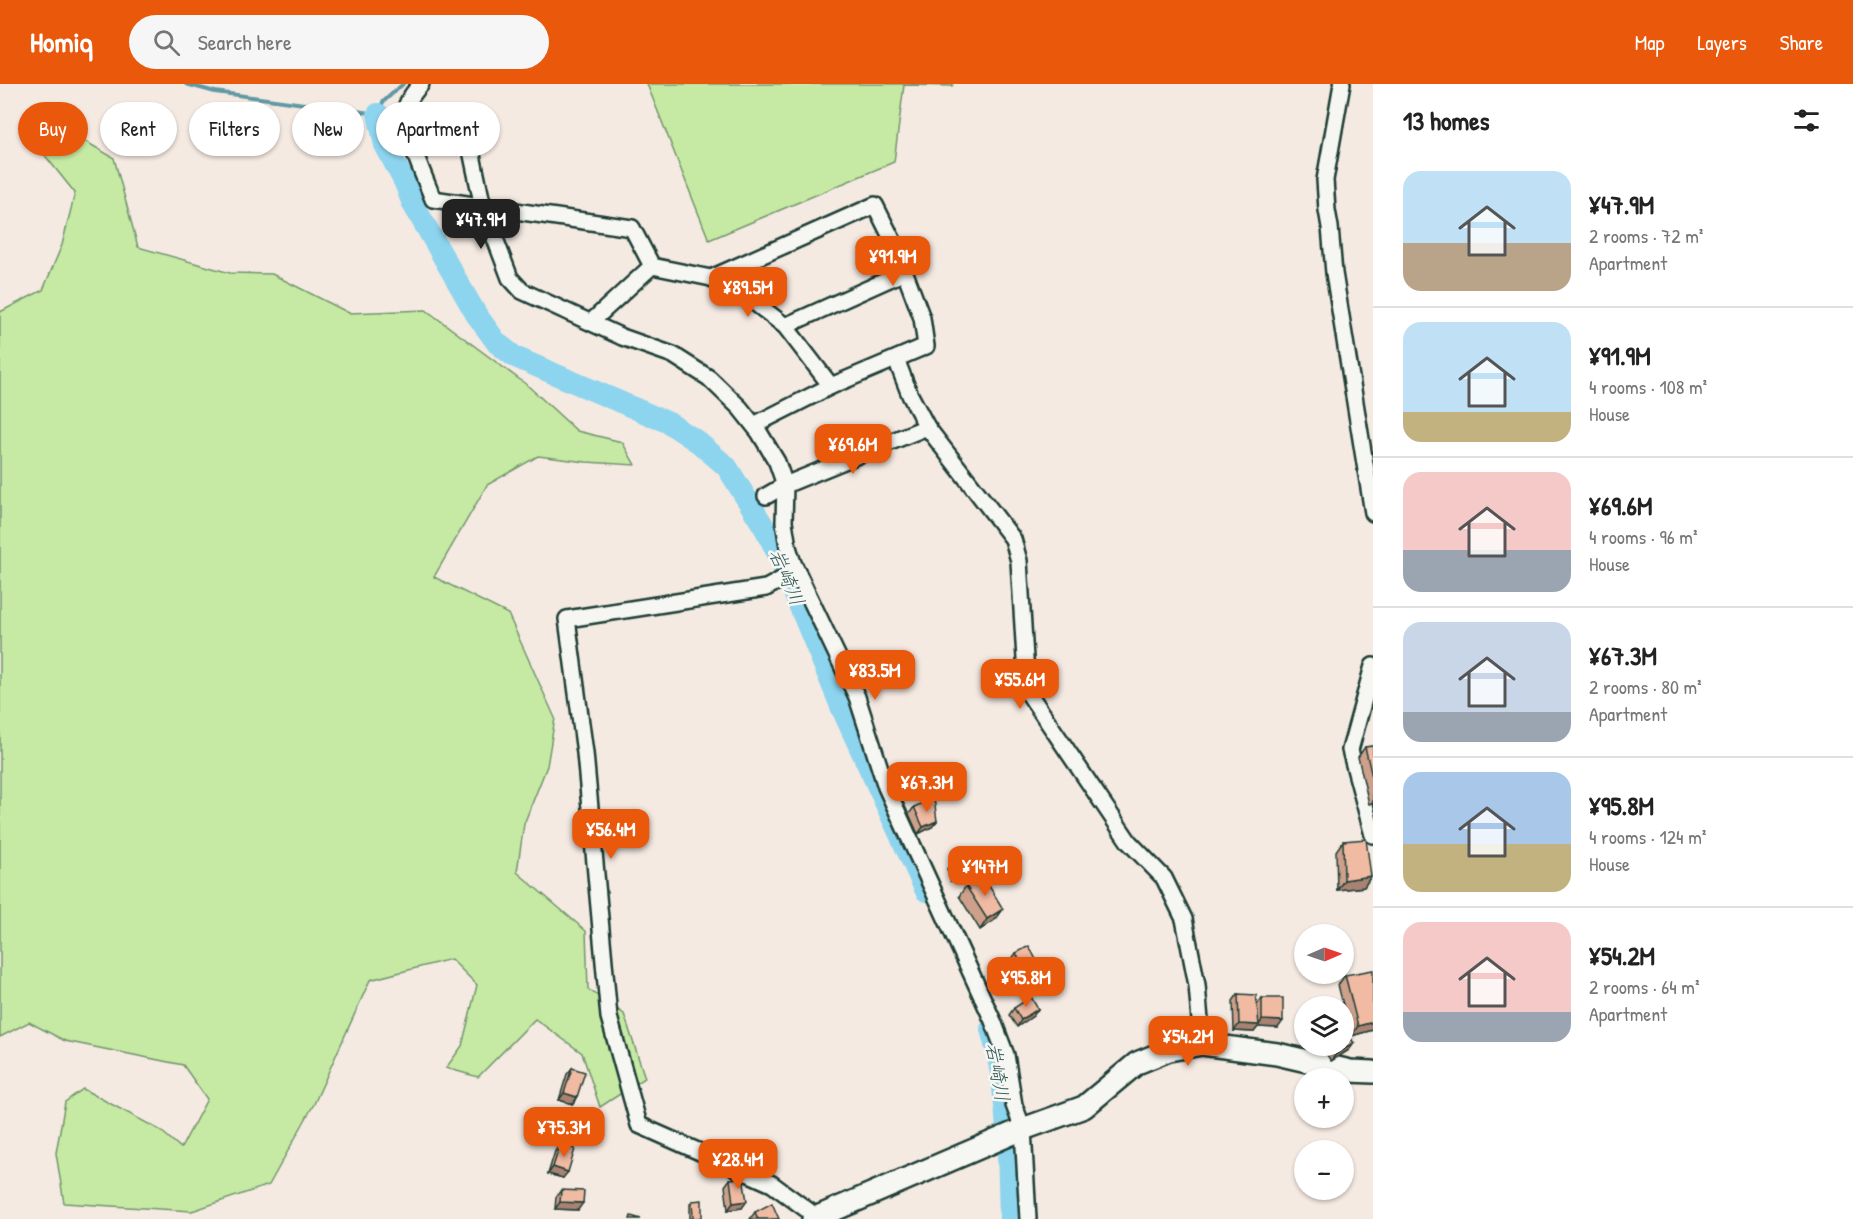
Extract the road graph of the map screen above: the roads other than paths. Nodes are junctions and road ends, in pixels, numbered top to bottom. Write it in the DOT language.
graph roads {
  1 [pos="421,84"];
  2 [pos="1341,84"];
  3 [pos="472,156"];
  4 [pos="483,207"];
  5 [pos="652,266"];
  6 [pos="905,272"];
  7 [pos="711,278"];
  8 [pos="591,322"];
  9 [pos="785,326"];
  10 [pos="896,359"];
  11 [pos="831,386"];
  12 [pos="754,425"];
  13 [pos="927,427"];
  14 [pos="785,485"];
  15 [pos="766,496"];
  16 [pos="1373,513"];
  17 [pos="797,571"];
  18 [pos="1373,666"];
  19 [pos="1373,835"];
  20 [pos="1202,1044"];
  21 [pos="1373,1072"];
  22 [pos="1019,1131"];
  23 [pos="815,1218"];
  24 [pos="1028,1219"];
  1 -- 4 [label="street"];
  2 -- 16 [label="street"];
  3 -- 4 [label="street"];
  4 -- 5 [label="street"];
  4 -- 8 [label="street"];
  5 -- 7 [label="street"];
  5 -- 8 [label="street"];
  6 -- 7 [label="street"];
  6 -- 9 [label="street"];
  6 -- 10 [label="street"];
  7 -- 9 [label="street"];
  8 -- 12 [label="street"];
  9 -- 11 [label="street"];
  10 -- 11 [label="street"];
  10 -- 13 [label="street"];
  11 -- 12 [label="street"];
  12 -- 14 [label="street"];
  13 -- 14 [label="street"];
  13 -- 20 [label="street"];
  14 -- 15 [label="street"];
  14 -- 17 [label="street"];
  17 -- 22 [label="street"];
  17 -- 23 [label="street"];
  18 -- 19 [label="street"];
  20 -- 21 [label="street"];
  20 -- 22 [label="street"];
  22 -- 23 [label="street"];
  22 -- 24 [label="street"];
}
